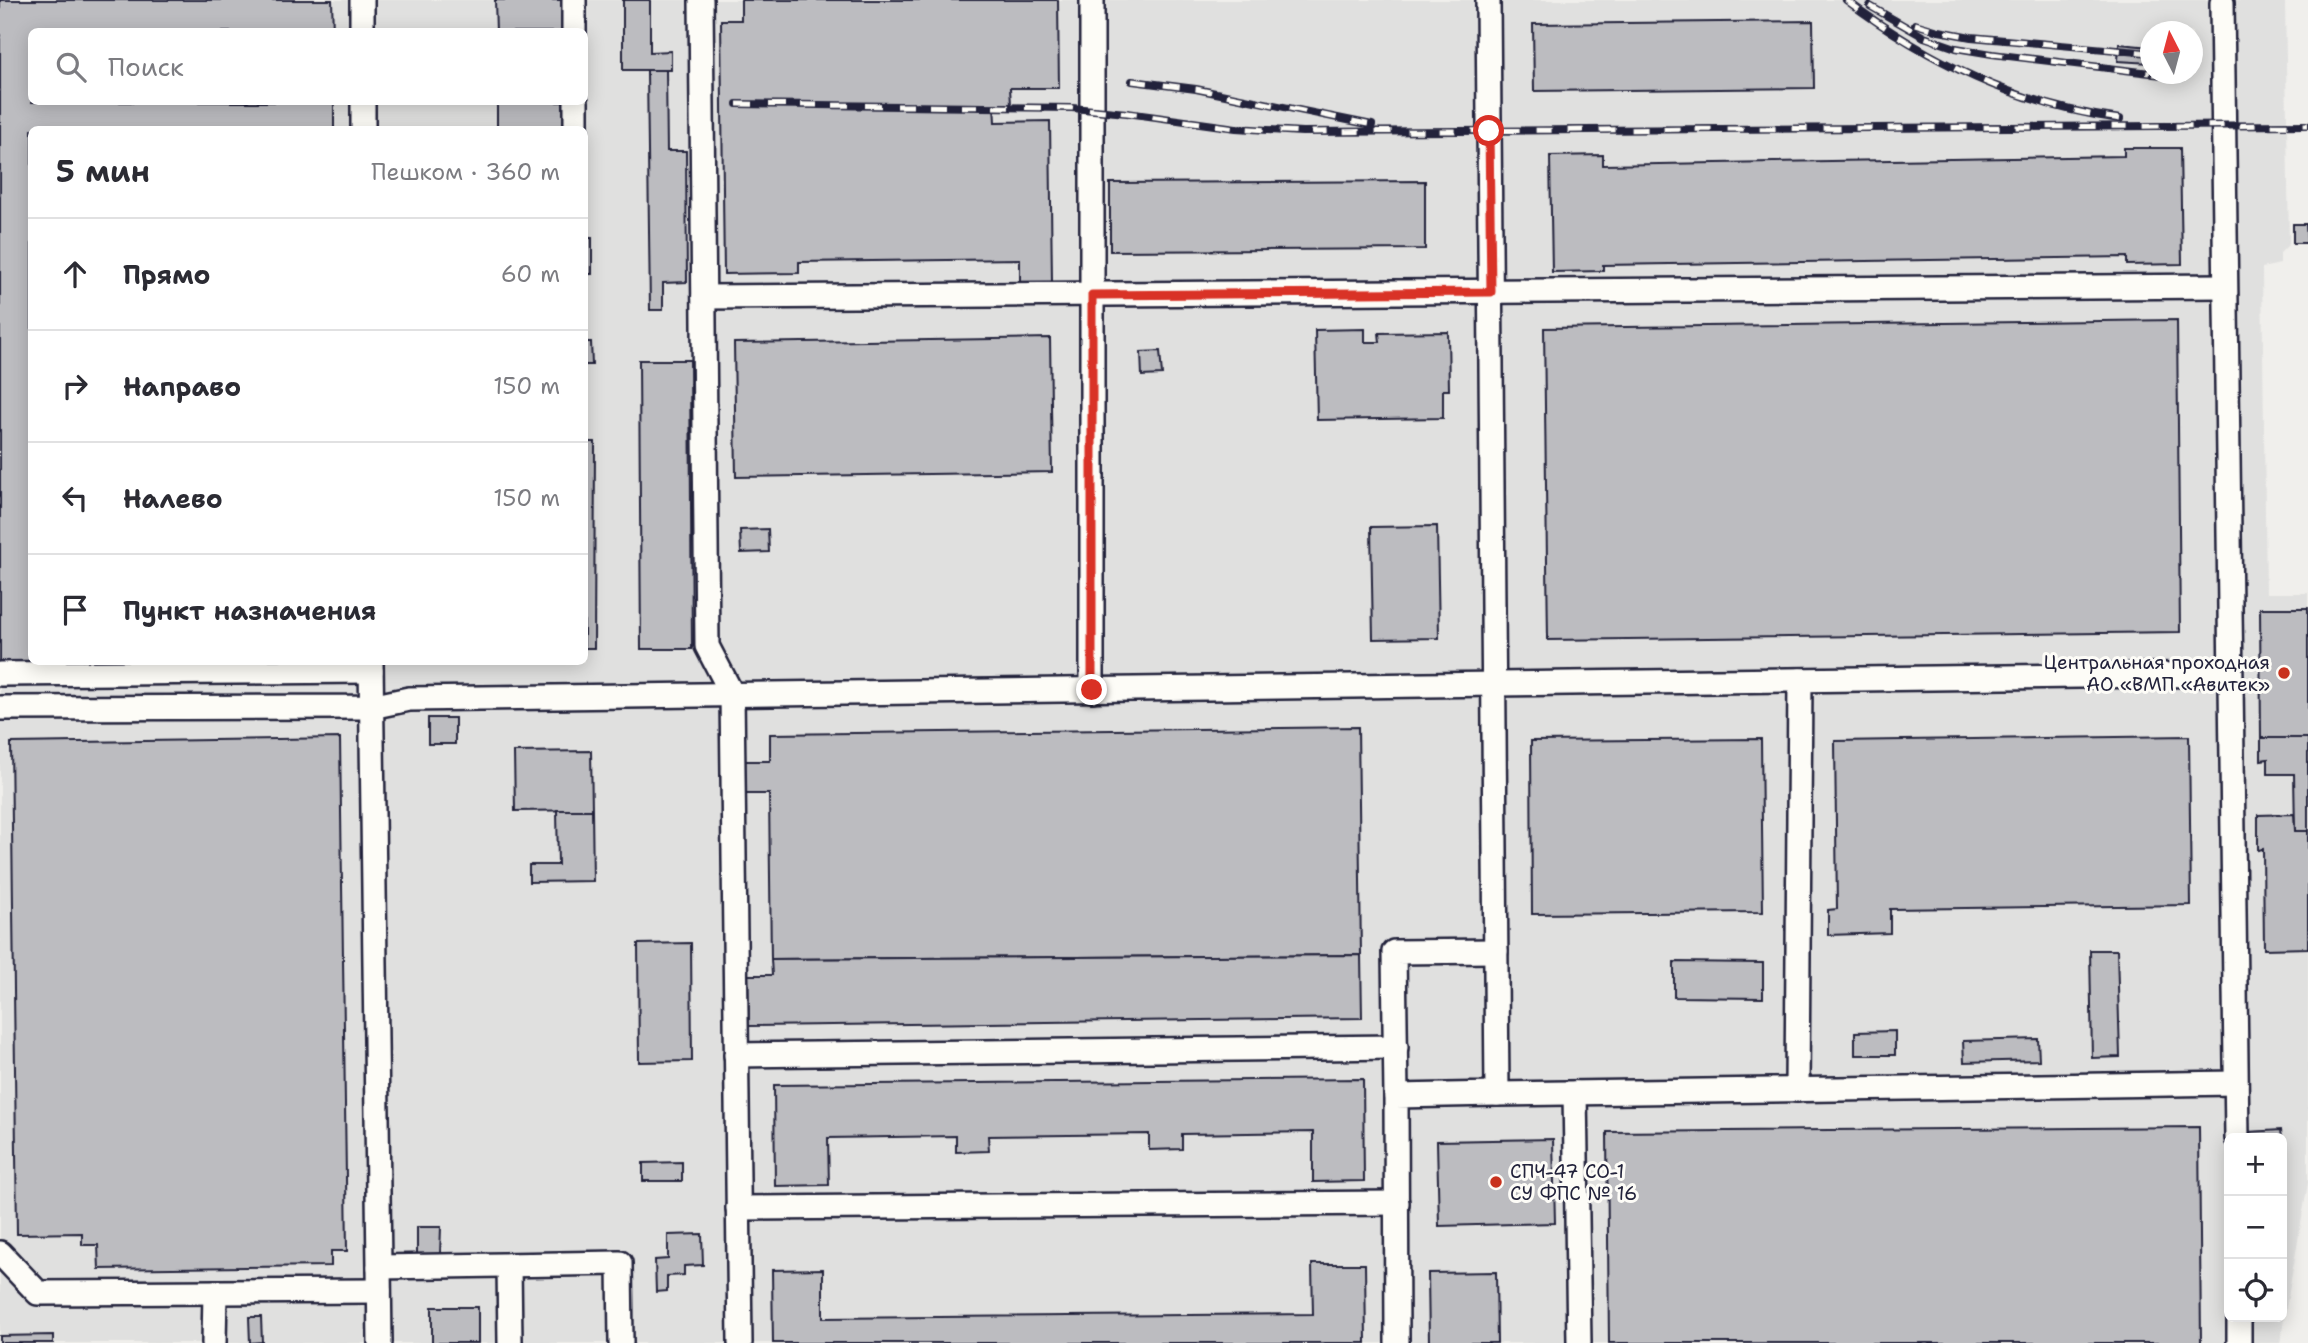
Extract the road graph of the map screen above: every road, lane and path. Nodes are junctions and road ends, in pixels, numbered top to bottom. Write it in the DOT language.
graph roads {
  1 [pos="362,0"];
  2 [pos="574,0"];
  3 [pos="701,0"];
  4 [pos="1092,0"];
  5 [pos="1488,0"];
  6 [pos="2222,3"];
  7 [pos="362,28"];
  8 [pos="574,28"];
  9 [pos="363,105"];
  10 [pos="576,105"];
  11 [pos="363,126"];
  12 [pos="576,126"];
  13 [pos="2225,286"];
  14 [pos="1491,292"];
  15 [pos="1092,295"];
  16 [pos="704,297"];
  17 [pos="371,666"];
  18 [pos="78,667"];
  19 [pos="8,674"];
  20 [pos="2231,674"];
  21 [pos="1800,680"];
  22 [pos="1494,684"];
  23 [pos="1092,690"];
  24 [pos="732,694"];
  25 [pos="371,707"];
  26 [pos="8,708"];
  27 [pos="1496,951"];
  28 [pos="1396,1047"];
  29 [pos="736,1055"];
  30 [pos="2236,1083"];
  31 [pos="1797,1090"];
  32 [pos="1575,1093"];
  33 [pos="1497,1094"];
  34 [pos="1396,1096"];
  35 [pos="2237,1133"];
  36 [pos="1397,1203"];
  37 [pos="738,1208"];
  38 [pos="0,1252"];
  39 [pos="509,1265"];
  40 [pos="379,1267"];
  41 [pos="379,1291"];
  42 [pos="215,1292"];
  43 [pos="2239,1322"];
  44 [pos="214,1343"];
  45 [pos="380,1343"];
  46 [pos="510,1343"];
  47 [pos="621,1343"];
  48 [pos="740,1343"];
  49 [pos="1397,1343"];
  50 [pos="1579,1343"];
  51 [pos="2239,1343"];
  1 -- 7 [label="lane"];
  2 -- 8 [label="lane"];
  3 -- 16 [label="lane"];
  4 -- 15 [label="lane"];
  5 -- 14 [label="lane"];
  6 -- 13 [label="lane"];
  9 -- 11 [label="lane"];
  10 -- 12 [label="lane"];
  13 -- 14 [label="lane"];
  13 -- 20 [label="lane"];
  14 -- 15 [label="lane"];
  14 -- 22 [label="lane"];
  15 -- 16 [label="lane"];
  15 -- 23 [label="lane"];
  16 -- 24 [label="lane"];
  17 -- 18 [label="lane"];
  17 -- 25 [label="lane"];
  18 -- 19 [label="lane"];
  19 -- 26 [label="lane"];
  20 -- 21 [label="lane"];
  20 -- 30 [label="lane"];
  21 -- 22 [label="lane"];
  21 -- 31 [label="lane"];
  22 -- 23 [label="lane"];
  22 -- 27 [label="lane"];
  23 -- 24 [label="lane"];
  24 -- 25 [label="lane"];
  24 -- 29 [label="lane"];
  25 -- 26 [label="lane"];
  25 -- 40 [label="lane"];
  27 -- 28 [label="lane"];
  27 -- 33 [label="lane"];
  28 -- 29 [label="lane"];
  28 -- 34 [label="lane"];
  29 -- 37 [label="lane"];
  30 -- 31 [label="lane"];
  30 -- 35 [label="lane"];
  31 -- 32 [label="lane"];
  32 -- 33 [label="lane"];
  32 -- 50 [label="lane"];
  33 -- 34 [label="lane"];
  34 -- 36 [label="lane"];
  36 -- 37 [label="lane"];
  36 -- 49 [label="lane"];
  37 -- 48 [label="lane"];
  38 -- 42 [label="lane"];
  39 -- 40 [label="lane"];
  39 -- 46 [label="lane"];
  39 -- 47 [label="lane"];
  40 -- 41 [label="lane"];
  41 -- 42 [label="lane"];
  41 -- 45 [label="lane"];
  42 -- 44 [label="lane"];
  43 -- 51 [label="lane"];
}
